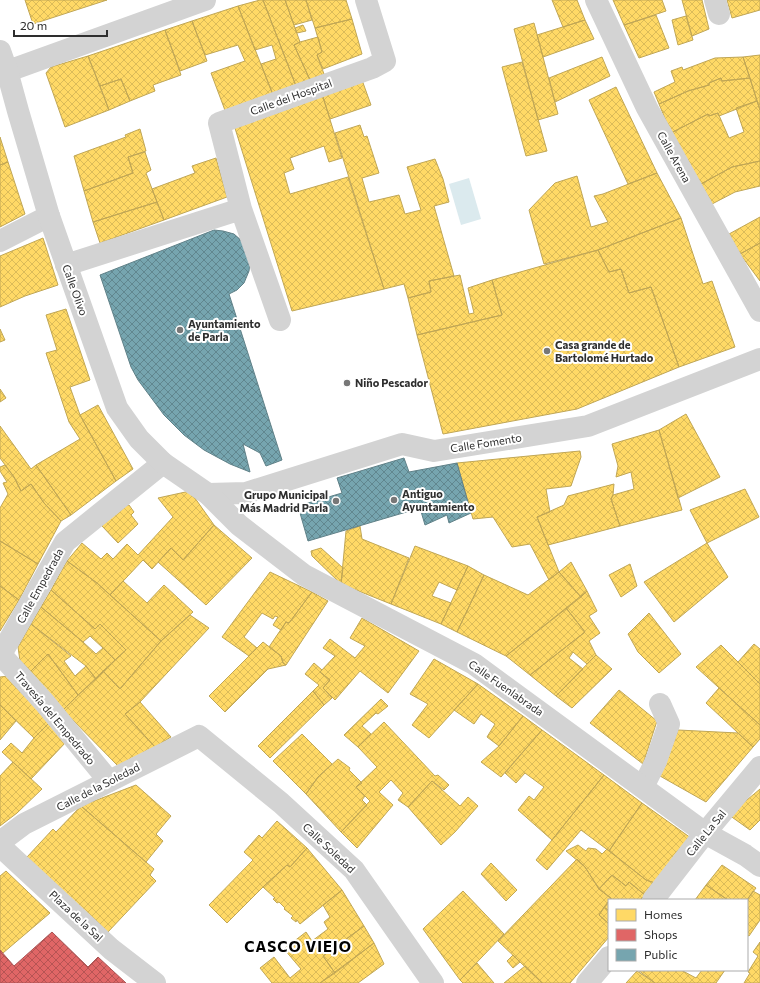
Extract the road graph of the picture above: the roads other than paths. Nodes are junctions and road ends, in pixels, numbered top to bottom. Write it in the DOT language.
graph roads {
  1 [pos="205,0"];
  2 [pos="366,0"];
  3 [pos="596,0"];
  4 [pos="0,51"];
  5 [pos="4,73"];
  6 [pos="240,209"];
  7 [pos="49,216"];
  8 [pos="0,241"];
  9 [pos="66,264"];
  10 [pos="760,311"];
  11 [pos="280,320"];
  12 [pos="760,359"];
  13 [pos="163,463"];
  14 [pos="208,494"];
  15 [pos="0,656"];
  16 [pos="660,704"];
  17 [pos="199,736"];
  18 [pos="760,767"];
  19 [pos="109,781"];
  20 [pos="643,787"];
  21 [pos="705,833"];
  22 [pos="0,842"];
  23 [pos="0,846"];
  24 [pos="760,866"];
  25 [pos="654,899"];
  26 [pos="608,958"];
  27 [pos="155,983"];
  28 [pos="433,983"];
  29 [pos="587,983"];
  1 -- 5 [label="street"];
  2 -- 6 [label="street, Calle del Hospital"];
  3 -- 10 [label="street, Calle Arena"];
  4 -- 5 [label="street, Calle Olivo"];
  5 -- 7 [label="street, Calle Olivo"];
  6 -- 9 [label="street"];
  6 -- 11 [label="street, Calle del Hospital"];
  7 -- 8 [label="street"];
  7 -- 9 [label="street, Calle Olivo"];
  9 -- 13 [label="street, Calle Olivo"];
  12 -- 14 [label="street, Calle Fomento"];
  13 -- 14 [label="street, Calle Olivo"];
  13 -- 15 [label="street, Calle Empedrada"];
  14 -- 20 [label="street, Calle Fuenlabrada"];
  15 -- 19 [label="street, Travesía del Empedrado"];
  16 -- 20 [label="street"];
  17 -- 19 [label="street, Calle de la Soledad"];
  17 -- 28 [label="street, Calle Soledad"];
  18 -- 21 [label="street, Calle La Sal"];
  19 -- 22 [label="street, Calle de la Soledad"];
  20 -- 21 [label="street, Calle Fuenlabrada"];
  21 -- 24 [label="street, Calle Fuenlabrada"];
  21 -- 25 [label="street, Calle La Sal"];
  23 -- 27 [label="street, Plaza de la Sal"];
  26 -- 29 [label="street"];
}
